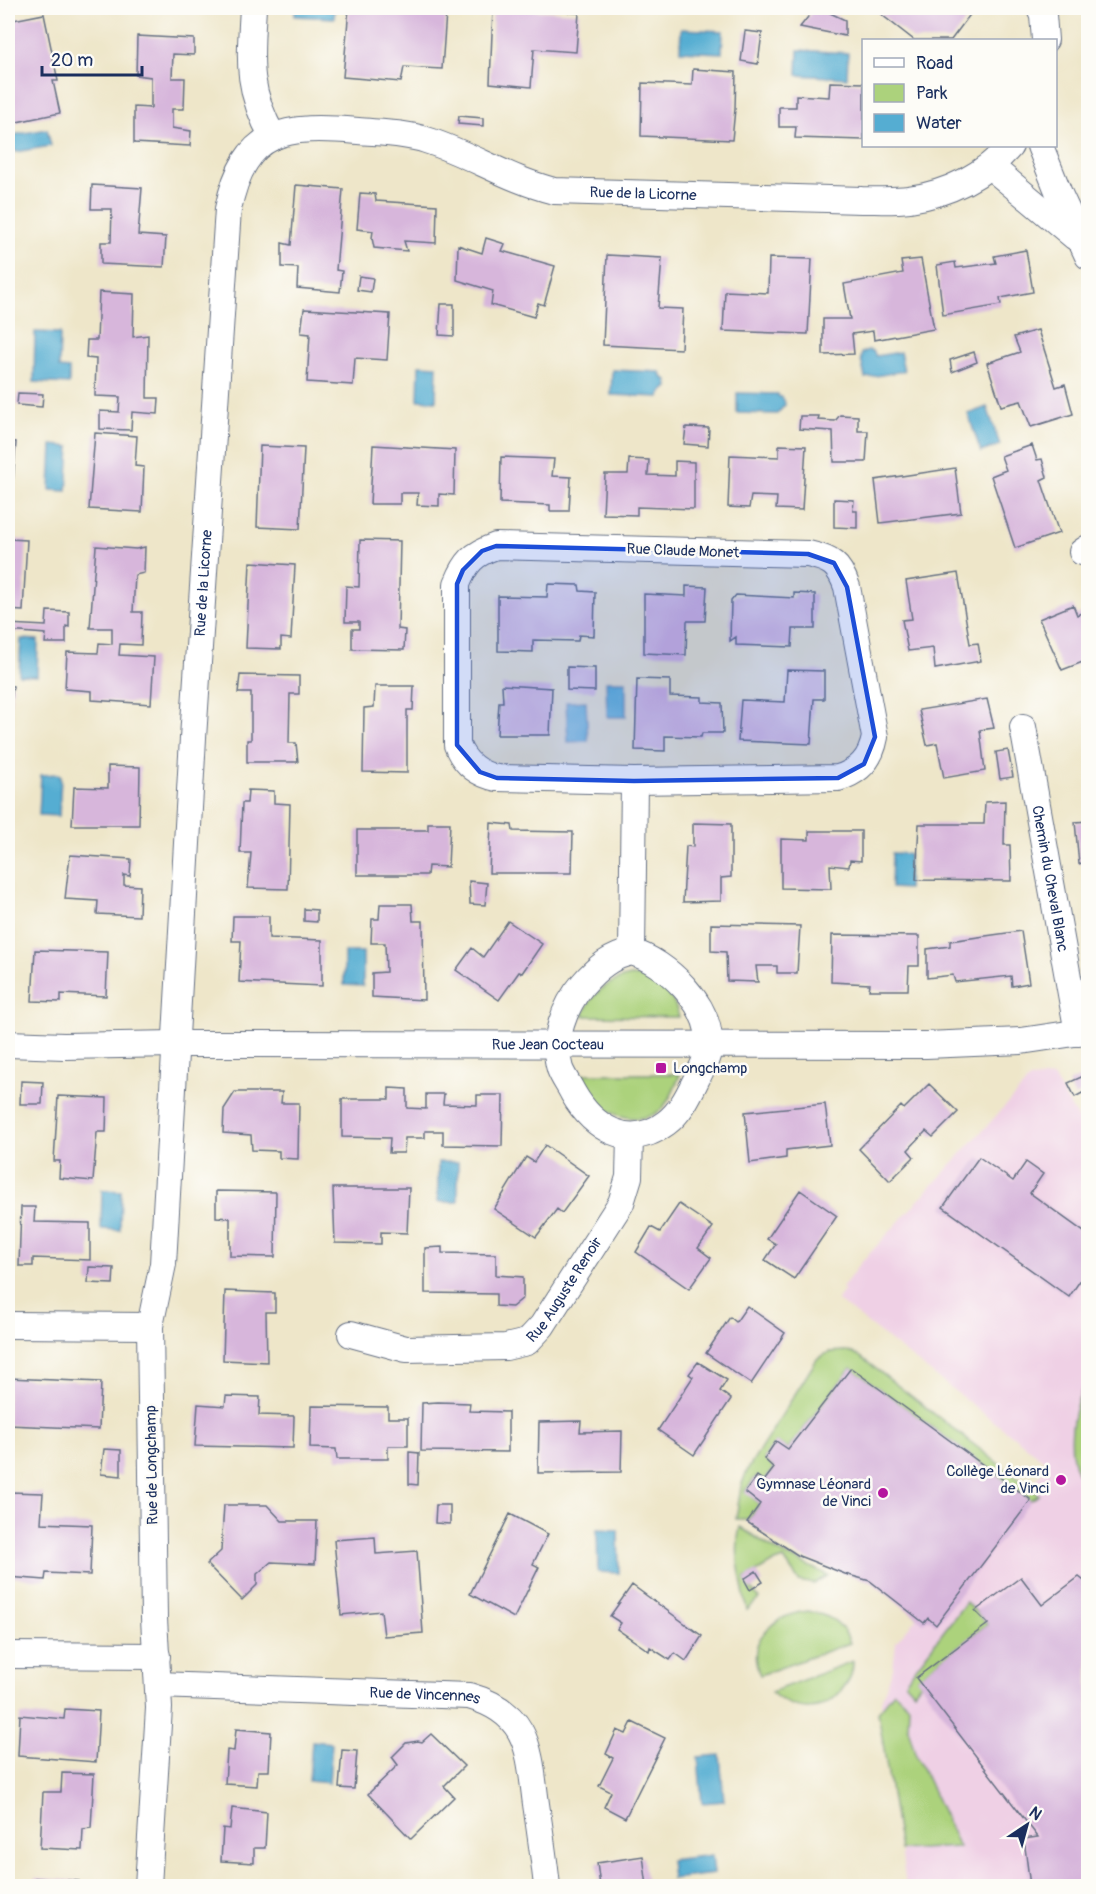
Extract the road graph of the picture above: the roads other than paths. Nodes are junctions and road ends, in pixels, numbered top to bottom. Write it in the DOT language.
graph roads {
  1 [pos="253,8"];
  2 [pos="1040,8"];
  3 [pos="1045,39"];
  4 [pos="273,137"];
  5 [pos="1009,147"];
  6 [pos="1040,147"];
  7 [pos="990,166"];
  8 [pos="1085,249"];
  9 [pos="1023,727"];
  10 [pos="634,782"];
  11 [pos="632,952"];
  12 [pos="1083,1032"];
  13 [pos="8,1044"];
  14 [pos="176,1044"];
  15 [pos="558,1045"];
  16 [pos="709,1045"];
  17 [pos="630,1136"];
  18 [pos="8,1325"];
  19 [pos="150,1326"];
  20 [pos="351,1334"];
  21 [pos="8,1655"];
  22 [pos="157,1656"];
  23 [pos="158,1684"];
  24 [pos="148,1887"];
  25 [pos="547,1887"];
  1 -- 4 [label="street"];
  2 -- 3 [label="street"];
  4 -- 7 [label="street, Rue de la Licorne"];
  4 -- 14 [label="street, Rue de la Licorne"];
  5 -- 7 [label="street, Rue de la Licorne"];
  6 -- 8 [label="street"];
  7 -- 8 [label="street"];
  9 -- 12 [label="street, Chemin du Cheval Blanc"];
  10 -- 10 [label="street, Rue Claude Monet"];
  10 -- 11 [label="street"];
  11 -- 15 [label="street"];
  11 -- 16 [label="street"];
  12 -- 16 [label="street, Rue Jean Cocteau"];
  13 -- 14 [label="street, Rue Jean Cocteau"];
  14 -- 15 [label="street, Rue Jean Cocteau"];
  14 -- 19 [label="street, Rue de Longchamp"];
  15 -- 16 [label="street, Rue Jean Cocteau"];
  15 -- 17 [label="street"];
  16 -- 17 [label="street"];
  17 -- 20 [label="street, Rue Auguste Renoir"];
  18 -- 19 [label="street"];
  19 -- 22 [label="street, Rue de Longchamp"];
  21 -- 22 [label="street"];
  22 -- 23 [label="street, Rue de Longchamp"];
  23 -- 24 [label="street, Rue de Longchamp"];
  23 -- 25 [label="street, Rue de Vincennes"];
}
